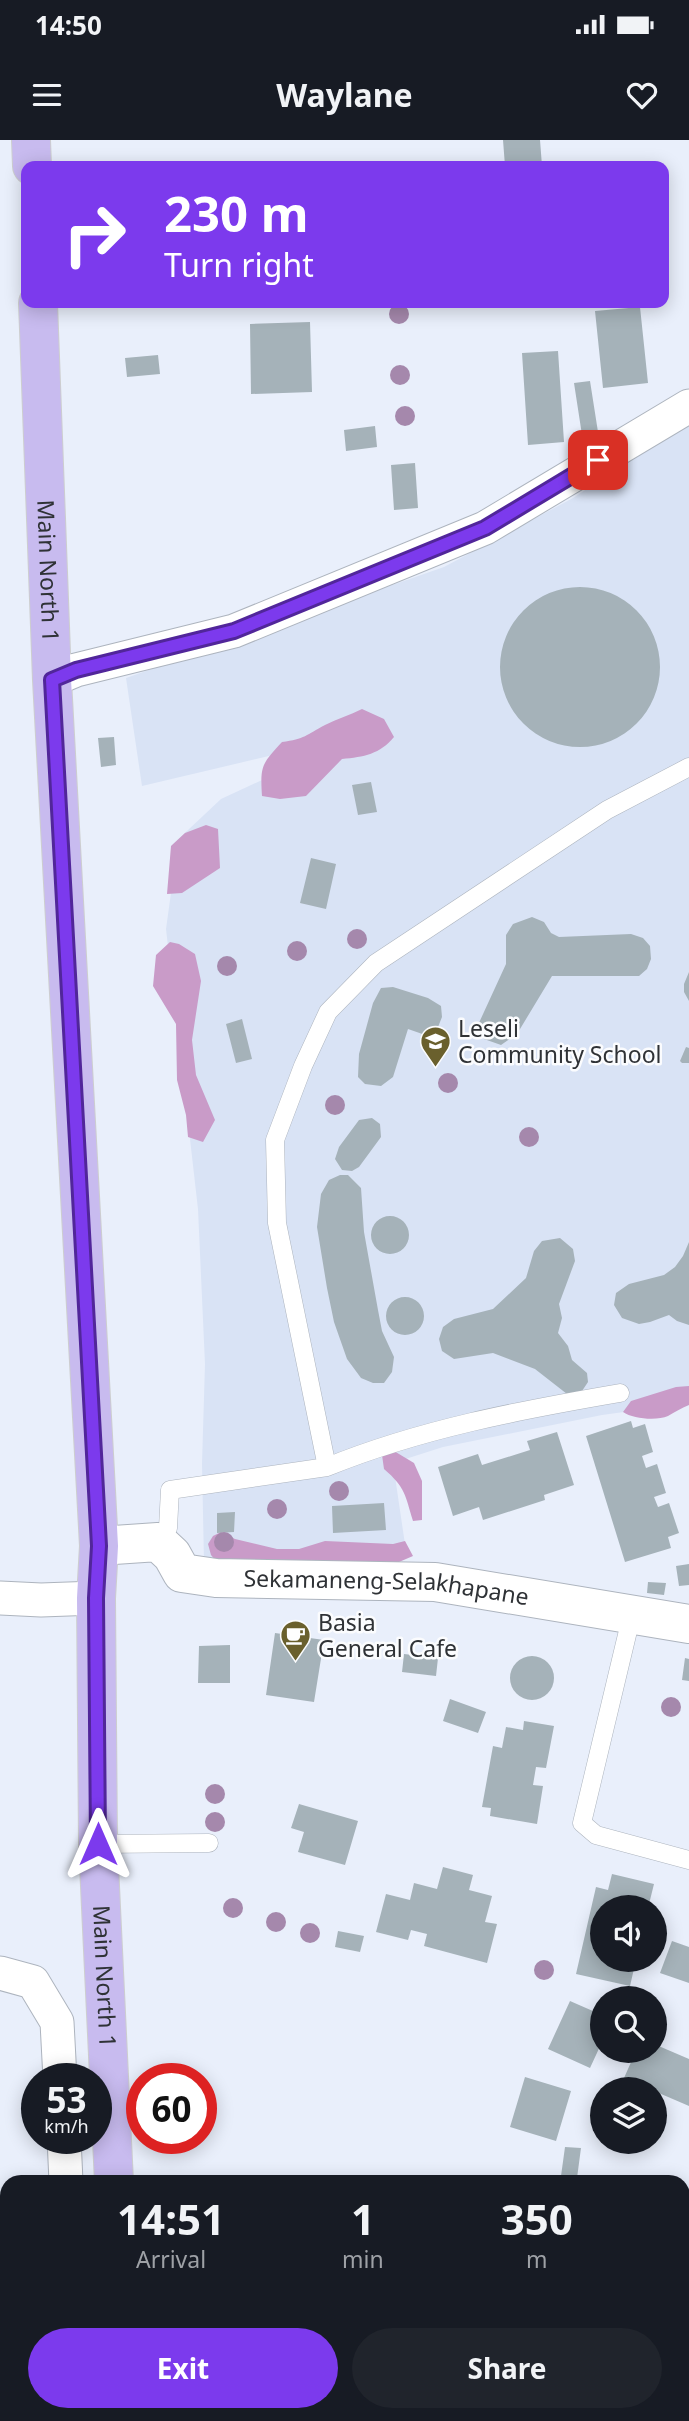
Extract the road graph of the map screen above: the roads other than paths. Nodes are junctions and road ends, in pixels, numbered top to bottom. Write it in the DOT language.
graph roads {
  1 [pos="31,140"];
  2 [pos="32,161"];
  3 [pos="38,308"];
  4 [pos="689,406"];
  5 [pos="52,680"];
  6 [pos="689,767"];
  7 [pos="620,1393"];
  8 [pos="327,1467"];
  9 [pos="158,1542"];
  10 [pos="99,1546"];
  11 [pos="0,1598"];
  12 [pos="96,1598"];
  13 [pos="632,1614"];
  14 [pos="689,1624"];
  15 [pos="209,1843"];
  16 [pos="98,1844"];
  17 [pos="689,1860"];
  18 [pos="0,1973"];
  19 [pos="59,2063"];
  20 [pos="65,2154"];
  21 [pos="66,2175"];
  22 [pos="114,2175"];
  1 -- 2 [label="main road"];
  3 -- 5 [label="main road, Main North 1"];
  4 -- 5 [label="street"];
  5 -- 10 [label="main road, Main North 1"];
  6 -- 8 [label="lane"];
  7 -- 8 [label="lane"];
  8 -- 9 [label="lane"];
  9 -- 10 [label="street"];
  9 -- 13 [label="street, Sekamaneng-Selakhapane"];
  10 -- 12 [label="main road, Main North 1"];
  11 -- 12 [label="street"];
  12 -- 16 [label="main road, Main North 1"];
  13 -- 14 [label="street, Sekamaneng-Selakhapane"];
  13 -- 17 [label="lane"];
  15 -- 16 [label="lane"];
  16 -- 22 [label="main road, Main North 1"];
  18 -- 19 [label="street"];
  20 -- 21 [label="street"];
}
